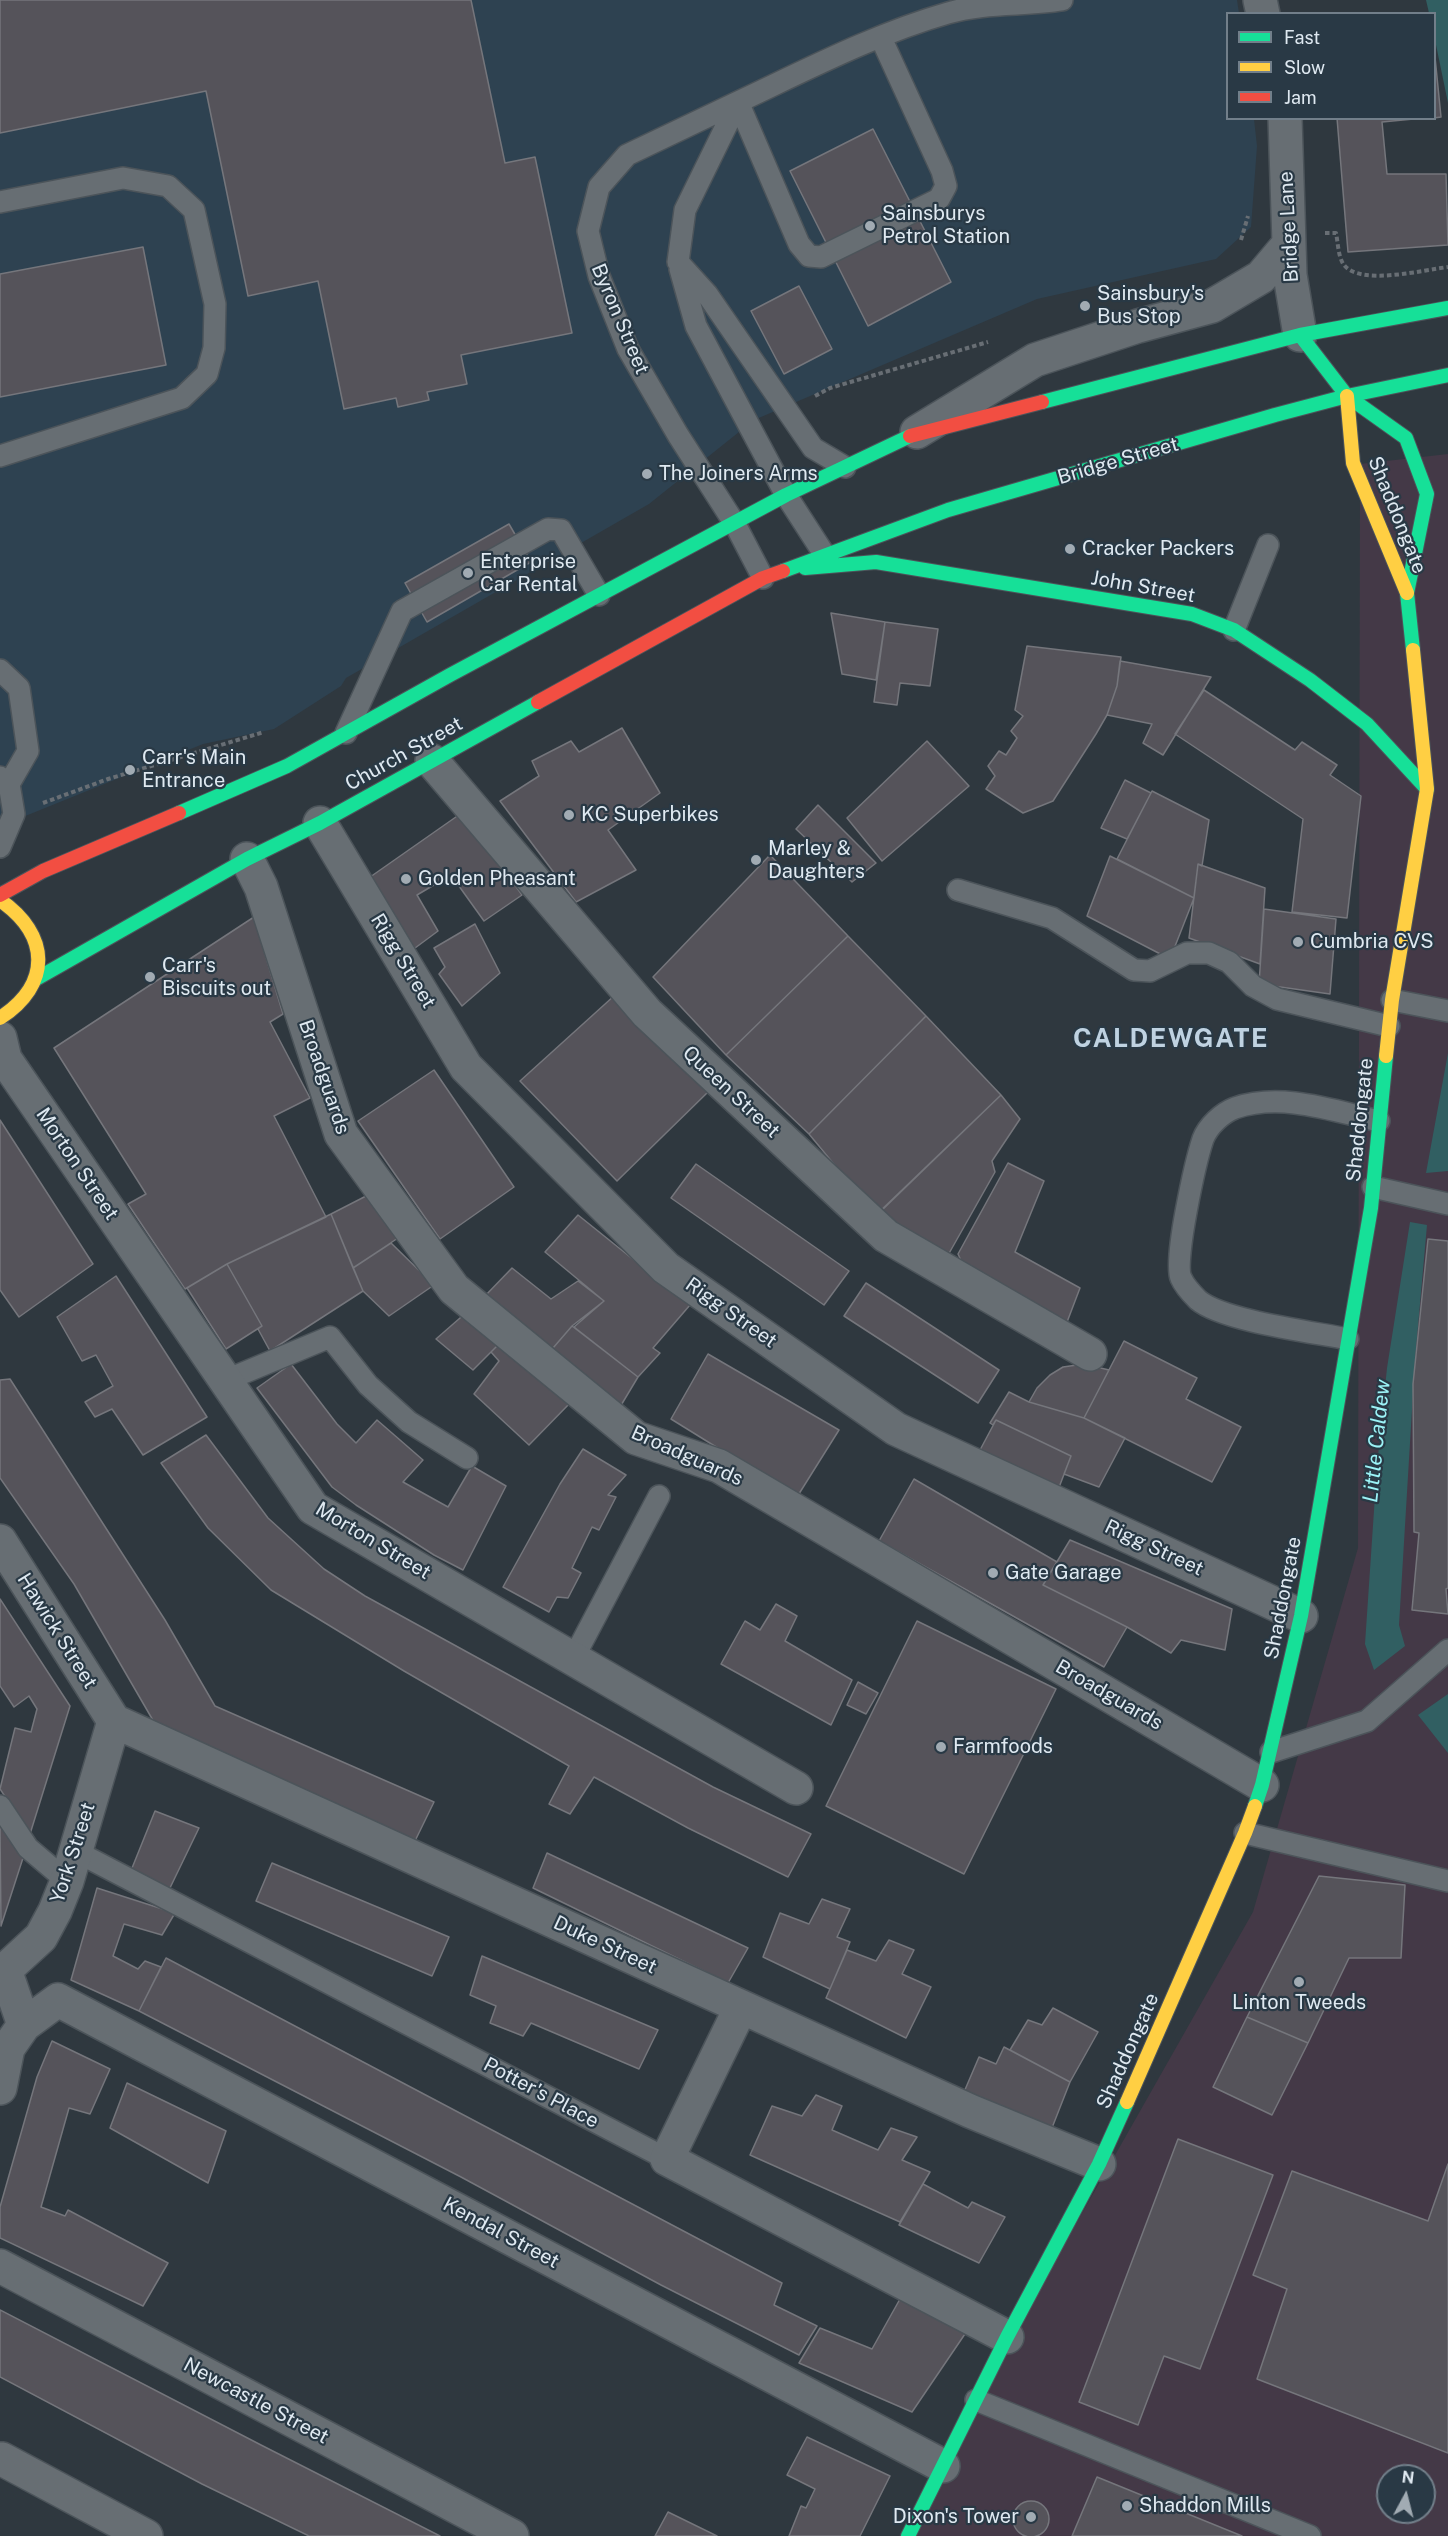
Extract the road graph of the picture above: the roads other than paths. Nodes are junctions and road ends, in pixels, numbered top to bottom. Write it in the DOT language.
graph roads {
  1 [pos="1062,0"];
  2 [pos="881,38"];
  3 [pos="738,102"];
  4 [pos="1285,120"];
  5 [pos="0,202"];
  6 [pos="1288,245"];
  7 [pos="678,262"];
  8 [pos="1448,308"];
  9 [pos="1300,335"];
  10 [pos="1448,375"];
  11 [pos="1347,396"];
  12 [pos="911,436"];
  13 [pos="0,456"];
  14 [pos="845,467"];
  15 [pos="786,495"];
  16 [pos="735,524"];
  17 [pos="1268,545"];
  18 [pos="825,557"];
  19 [pos="794,568"];
  20 [pos="763,578"];
  21 [pos="1407,593"];
  22 [pos="599,596"];
  23 [pos="1234,630"];
  24 [pos="0,670"];
  25 [pos="346,734"];
  26 [pos="432,761"];
  27 [pos="4,781"];
  28 [pos="1427,789"];
  29 [pos="320,823"];
  30 [pos="0,847"];
  31 [pos="247,859"];
  32 [pos="958,890"];
  33 [pos="0,895"];
  34 [pos="0,900"];
  35 [pos="36,979"];
  36 [pos="1392,1000"];
  37 [pos="1448,1011"];
  38 [pos="0,1018"];
  39 [pos="1389,1026"];
  40 [pos="0,1038"];
  41 [pos="1379,1121"];
  42 [pos="1373,1187"];
  43 [pos="1448,1204"];
  44 [pos="1348,1339"];
  45 [pos="1090,1354"];
  46 [pos="224,1381"];
  47 [pos="467,1458"];
  48 [pos="659,1496"];
  49 [pos="0,1541"];
  50 [pos="1301,1616"];
  51 [pos="1448,1650"];
  52 [pos="573,1659"];
  53 [pos="114,1720"];
  54 [pos="1271,1752"];
  55 [pos="1262,1785"];
  56 [pos="796,1788"];
  57 [pos="0,1806"];
  58 [pos="1245,1833"];
  59 [pos="71,1866"];
  60 [pos="1448,1881"];
  61 [pos="3,1970"];
  62 [pos="741,2007"];
  63 [pos="24,2025"];
  64 [pos="0,2088"];
  65 [pos="667,2159"];
  66 [pos="1099,2164"];
  67 [pos="0,2266"];
  68 [pos="1007,2337"];
  69 [pos="976,2400"];
  70 [pos="2,2458"];
  71 [pos="944,2466"];
  72 [pos="146,2536"];
  73 [pos="512,2536"];
  74 [pos="908,2536"];
  75 [pos="1310,2536"];
  1 -- 2 [label="lane, Byron Street"];
  2 -- 3 [label="lane, Byron Street"];
  2 -- 3 [label="lane"];
  3 -- 7 [label="lane"];
  3 -- 16 [label="lane, Byron Street"];
  4 -- 6 [label="street, Bridge Lane"];
  5 -- 13 [label="lane"];
  6 -- 9 [label="street, Bridge Lane"];
  6 -- 12 [label="street"];
  7 -- 14 [label="lane"];
  7 -- 15 [label="lane"];
  8 -- 9 [label="main road"];
  9 -- 11 [label="main road"];
  9 -- 12 [label="main road"];
  10 -- 11 [label="main road, Bridge Street"];
  11 -- 18 [label="main road, Bridge Street"];
  11 -- 21 [label="main road, Shaddongate"];
  11 -- 21 [label="main road, Shaddongate"];
  12 -- 14 [label="main road"];
  14 -- 15 [label="main road"];
  15 -- 16 [label="main road"];
  15 -- 18 [label="lane"];
  16 -- 20 [label="lane, Byron Street"];
  16 -- 22 [label="main road"];
  17 -- 23 [label="lane"];
  18 -- 19 [label="main road, Bridge Street"];
  19 -- 20 [label="main road, Church Street"];
  19 -- 23 [label="main road, John Street"];
  20 -- 26 [label="main road, Church Street"];
  21 -- 28 [label="main road, Shaddongate"];
  22 -- 25 [label="main road"];
  22 -- 25 [label="lane"];
  23 -- 28 [label="main road, John Street"];
  24 -- 27 [label="lane"];
  25 -- 33 [label="main road"];
  26 -- 29 [label="main road, Church Street"];
  26 -- 45 [label="street, Queen Street"];
  27 -- 30 [label="lane"];
  28 -- 36 [label="main road, Shaddongate"];
  29 -- 31 [label="main road, Church Street"];
  29 -- 50 [label="street, Rigg Street"];
  31 -- 35 [label="main road, Church Street"];
  31 -- 55 [label="street, Broadguards"];
  32 -- 39 [label="lane"];
  34 -- 35 [label="main road"];
  35 -- 38 [label="main road"];
  36 -- 37 [label="lane"];
  36 -- 39 [label="main road, Shaddongate"];
  39 -- 41 [label="main road, Shaddongate"];
  40 -- 46 [label="street, Morton Street"];
  41 -- 42 [label="main road, Shaddongate"];
  41 -- 44 [label="lane"];
  42 -- 43 [label="lane"];
  42 -- 44 [label="main road, Shaddongate"];
  44 -- 50 [label="main road, Shaddongate"];
  46 -- 47 [label="lane"];
  46 -- 52 [label="street, Morton Street"];
  48 -- 52 [label="lane"];
  49 -- 53 [label="street, Hawick Street"];
  50 -- 54 [label="main road, Shaddongate"];
  51 -- 54 [label="lane"];
  52 -- 56 [label="street, Morton Street"];
  53 -- 59 [label="street, York Street"];
  53 -- 62 [label="street, Duke Street"];
  54 -- 55 [label="main road, Shaddongate"];
  55 -- 58 [label="main road, Shaddongate"];
  57 -- 59 [label="lane, Potter's Place"];
  58 -- 60 [label="lane"];
  58 -- 66 [label="main road, Shaddongate"];
  59 -- 61 [label="street, York Street"];
  59 -- 65 [label="lane, Potter's Place"];
  61 -- 63 [label="street"];
  62 -- 65 [label="street"];
  62 -- 66 [label="street, Duke Street"];
  63 -- 64 [label="street"];
  63 -- 71 [label="street, Kendal Street"];
  65 -- 68 [label="street, Potter's Place"];
  66 -- 68 [label="main road, Shaddongate"];
  67 -- 73 [label="street, Newcastle Street"];
  68 -- 69 [label="main road, Shaddongate"];
  69 -- 71 [label="main road, Shaddongate"];
  69 -- 75 [label="lane"];
  70 -- 72 [label="street"];
  71 -- 74 [label="main road, Shaddongate"];
}
